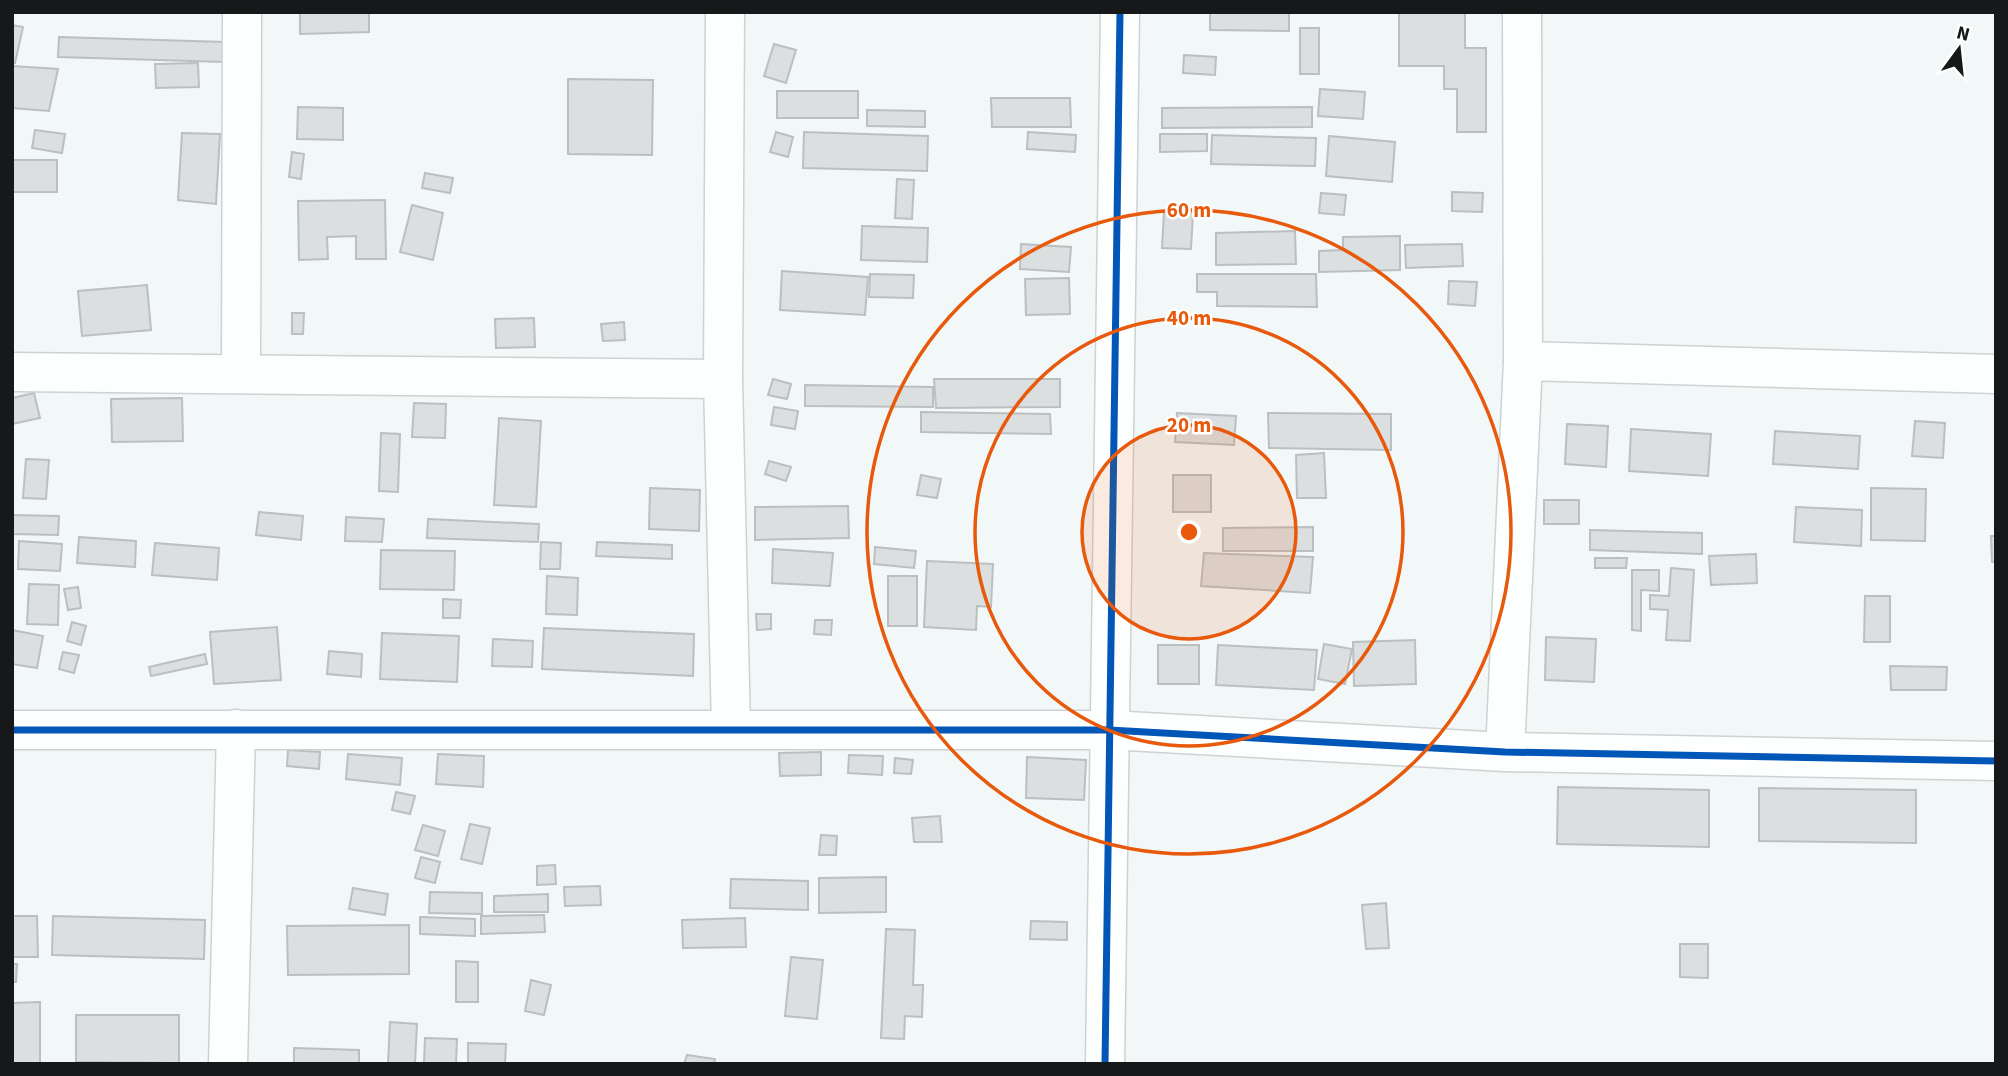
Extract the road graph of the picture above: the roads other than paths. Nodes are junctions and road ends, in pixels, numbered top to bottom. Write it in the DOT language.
graph roads {
  1 [pos="243,12"];
  2 [pos="725,12"];
  3 [pos="1119,12"];
  4 [pos="1522,12"];
  5 [pos="1523,361"];
  6 [pos="12,372"];
  7 [pos="242,374"];
  8 [pos="1996,374"];
  9 [pos="723,379"];
  10 [pos="236,729"];
  11 [pos="731,729"];
  12 [pos="12,730"];
  13 [pos="1109,730"];
  14 [pos="1504,752"];
  15 [pos="1996,761"];
  16 [pos="228,1064"];
  17 [pos="1104,1064"];
  1 -- 7 [label="street"];
  2 -- 9 [label="street"];
  3 -- 13 [label="street"];
  4 -- 5 [label="street"];
  5 -- 8 [label="street"];
  5 -- 14 [label="street"];
  6 -- 7 [label="street"];
  7 -- 9 [label="street"];
  9 -- 11 [label="street"];
  10 -- 11 [label="street"];
  10 -- 12 [label="street"];
  10 -- 16 [label="street"];
  11 -- 13 [label="street"];
  13 -- 14 [label="street"];
  13 -- 17 [label="street"];
  14 -- 15 [label="street"];
}
